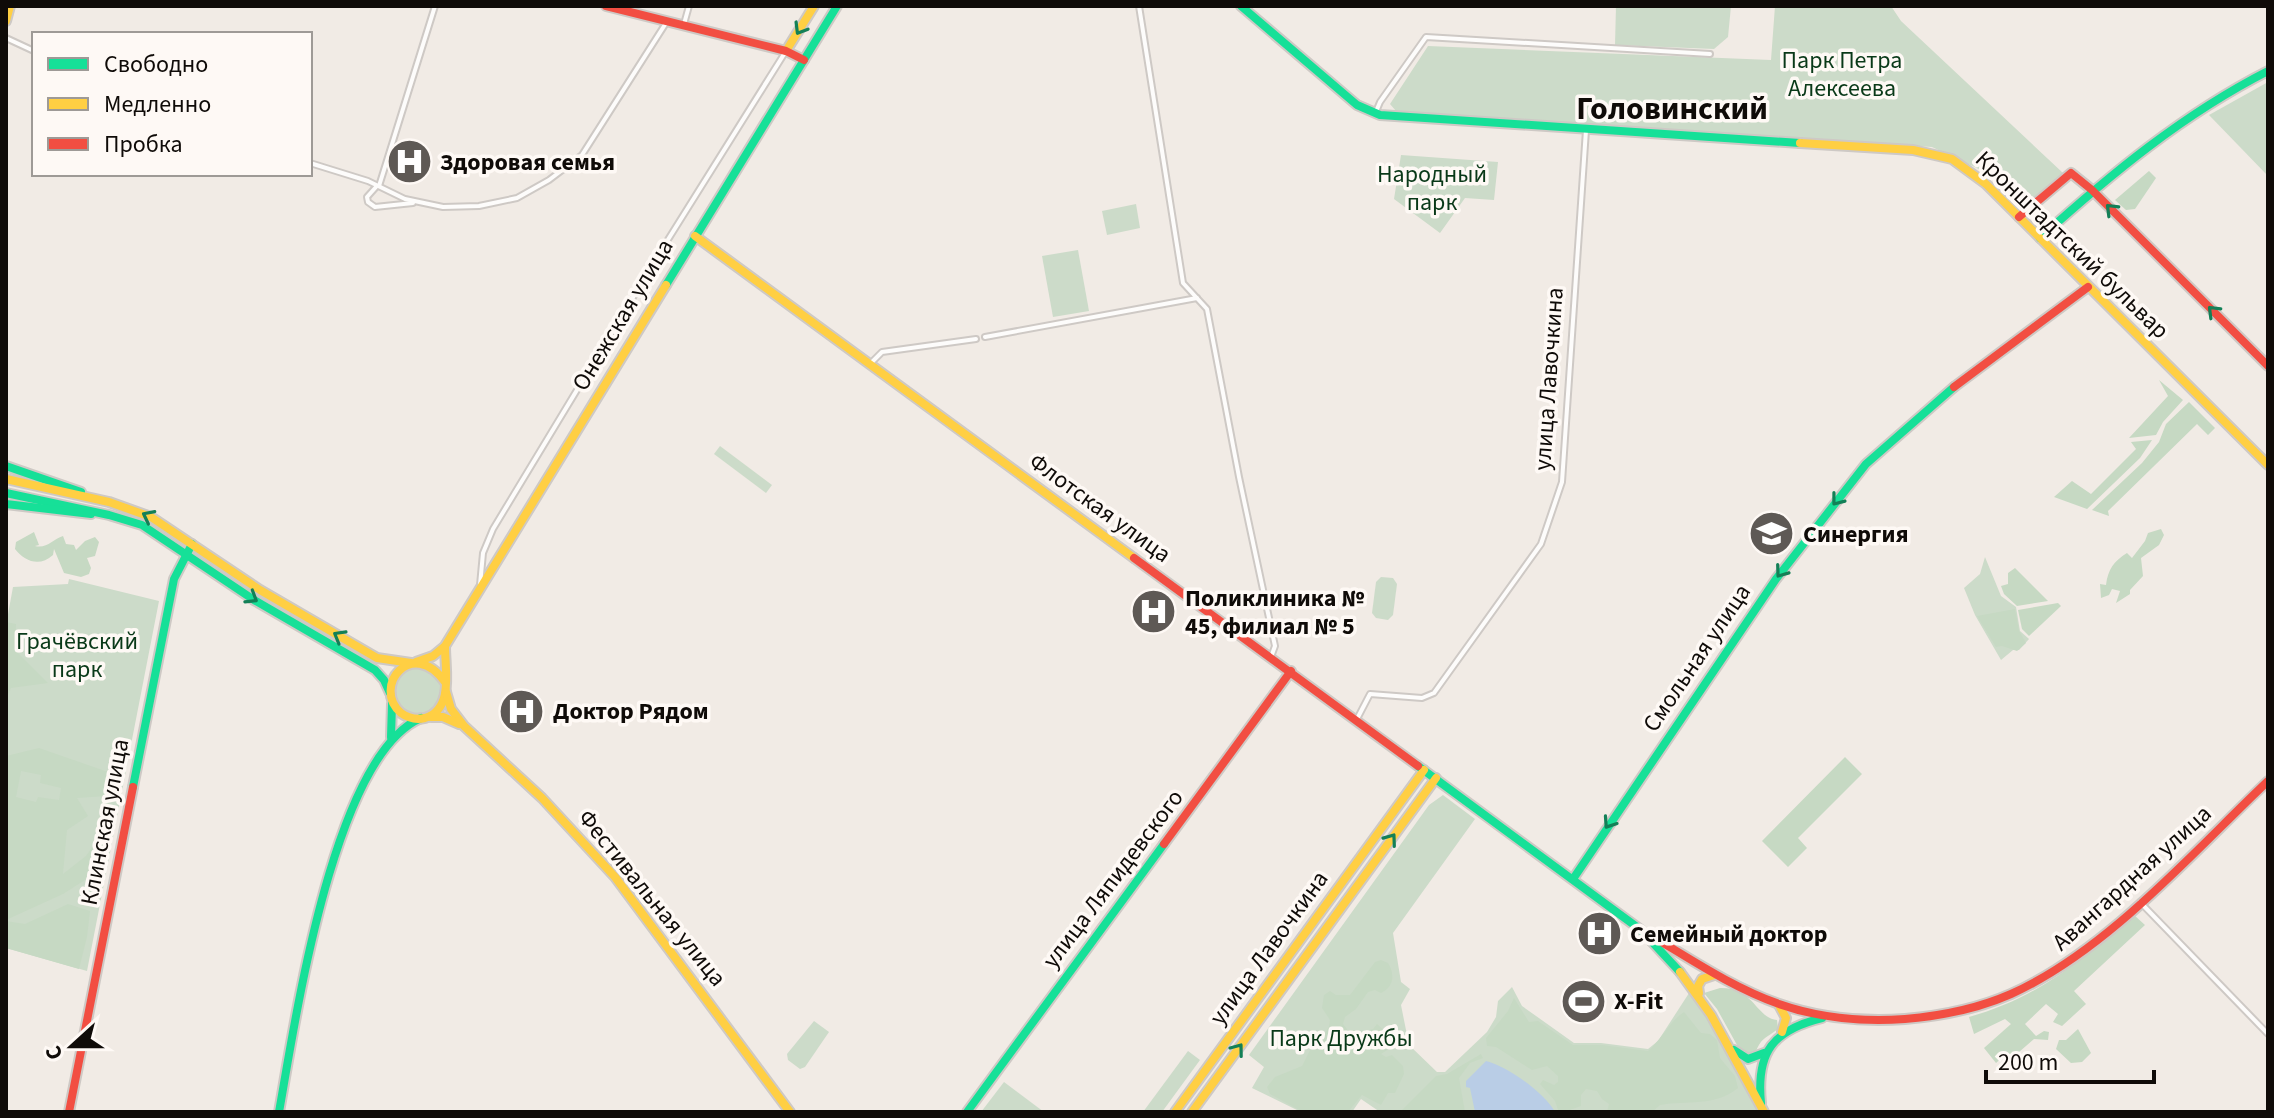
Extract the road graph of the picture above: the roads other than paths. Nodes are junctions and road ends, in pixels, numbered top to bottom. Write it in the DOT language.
graph roads {
  1 [pos="10,6"];
  2 [pos="435,6"];
  3 [pos="606,6"];
  4 [pos="689,6"];
  5 [pos="814,6"];
  6 [pos="837,6"];
  7 [pos="1139,6"];
  8 [pos="1241,6"];
  9 [pos="6,21"];
  10 [pos="666,23"];
  11 [pos="683,27"];
  12 [pos="6,38"];
  13 [pos="32,50"];
  14 [pos="786,51"];
  15 [pos="1710,54"];
  16 [pos="804,60"];
  17 [pos="2268,71"];
  18 [pos="1375,114"];
  19 [pos="1586,130"];
  20 [pos="312,164"];
  21 [pos="379,186"];
  22 [pos="2092,190"];
  23 [pos="417,202"];
  24 [pos="2019,217"];
  25 [pos="695,236"];
  26 [pos="2040,238"];
  27 [pos="2088,287"];
  28 [pos="1197,298"];
  29 [pos="985,337"];
  30 [pos="976,339"];
  31 [pos="870,364"];
  32 [pos="2268,366"];
  33 [pos="2268,465"];
  34 [pos="6,466"];
  35 [pos="6,479"];
  36 [pos="6,493"];
  37 [pos="99,499"];
  38 [pos="29,502"];
  39 [pos="6,504"];
  40 [pos="192,544"];
  41 [pos="187,555"];
  42 [pos="479,592"];
  43 [pos="445,646"];
  44 [pos="1271,657"];
  45 [pos="414,663"];
  46 [pos="1291,671"];
  47 [pos="446,687"];
  48 [pos="391,697"];
  49 [pos="424,718"];
  50 [pos="1357,719"];
  51 [pos="464,726"];
  52 [pos="391,737"];
  53 [pos="1424,770"];
  54 [pos="1436,778"];
  55 [pos="2268,781"];
  56 [pos="1355,865"];
  57 [pos="1366,873"];
  58 [pos="1573,879"];
  59 [pos="2140,902"];
  60 [pos="1641,930"];
  61 [pos="1717,975"];
  62 [pos="1699,997"];
  63 [pos="1776,1003"];
  64 [pos="1826,1017"];
  65 [pos="2268,1034"];
  66 [pos="1778,1037"];
  67 [pos="1727,1041"];
  68 [pos="1767,1050"];
  69 [pos="1763,1110"];
  70 [pos="69,1112"];
  71 [pos="279,1112"];
  72 [pos="790,1112"];
  73 [pos="967,1112"];
  74 [pos="1175,1112"];
  75 [pos="1192,1112"];
  1 -- 9 [label="main road"];
  2 -- 21 [label="street"];
  3 -- 10 [label="main road"];
  4 -- 11 [label="street"];
  5 -- 14 [label="main road, one-way"];
  6 -- 16 [label="main road, Онежская улица"];
  7 -- 28 [label="street"];
  8 -- 18 [label="main road, Кронштадтский бульвар"];
  10 -- 11 [label="main road"];
  10 -- 23 [label="street"];
  11 -- 14 [label="main road"];
  12 -- 13 [label="street"];
  14 -- 16 [label="main road"];
  14 -- 42 [label="street"];
  15 -- 18 [label="street"];
  16 -- 25 [label="main road, Онежская улица"];
  17 -- 22 [label="main road"];
  18 -- 19 [label="main road, Кронштадтский бульвар"];
  19 -- 24 [label="main road, Кронштадтский бульвар"];
  19 -- 50 [label="street, улица Лавочкина"];
  20 -- 21 [label="street"];
  21 -- 23 [label="street"];
  21 -- 23 [label="street"];
  22 -- 24 [label="main road"];
  22 -- 26 [label="main road"];
  32 -- 22 [label="main road, one-way"];
  24 -- 26 [label="main road, Кронштадтский бульвар"];
  25 -- 31 [label="main road, Флотская улица"];
  25 -- 42 [label="main road, Онежская улица"];
  26 -- 27 [label="main road, Кронштадтский бульвар"];
  27 -- 33 [label="main road, Кронштадтский бульвар"];
  27 -- 58 [label="main road, Смольная улица, one-way"];
  28 -- 29 [label="street"];
  28 -- 44 [label="street"];
  30 -- 31 [label="street"];
  31 -- 44 [label="main road, Флотская улица"];
  34 -- 37 [label="main road"];
  35 -- 37 [label="main road"];
  36 -- 38 [label="main road"];
  40 -- 37 [label="main road, one-way"];
  38 -- 39 [label="main road"];
  38 -- 41 [label="main road"];
  40 -- 41 [label="main road, Клинская улица"];
  45 -- 40 [label="main road, one-way"];
  41 -- 48 [label="main road, one-way"];
  41 -- 70 [label="main road, Клинская улица"];
  42 -- 43 [label="main road, Онежская улица"];
  43 -- 45 [label="main road, Онежская улица"];
  43 -- 47 [label="main road"];
  44 -- 46 [label="main road, Флотская улица"];
  45 -- 47 [label="main road"];
  45 -- 48 [label="main road"];
  46 -- 50 [label="main road, Флотская улица"];
  46 -- 73 [label="main road, улица Ляпидевского"];
  47 -- 49 [label="main road"];
  47 -- 51 [label="main road, Фестивальная улица"];
  48 -- 49 [label="main road"];
  48 -- 52 [label="main road"];
  49 -- 51 [label="main road, Фестивальная улица"];
  49 -- 52 [label="main road"];
  50 -- 53 [label="main road, Флотская улица"];
  51 -- 72 [label="main road, Фестивальная улица"];
  52 -- 71 [label="main road"];
  53 -- 54 [label="main road, Флотская улица"];
  53 -- 56 [label="main road, улица Лавочкина"];
  57 -- 54 [label="main road, улица Лавочкина, one-way"];
  54 -- 58 [label="main road, Флотская улица"];
  55 -- 59 [label="main road, Авангардная улица"];
  56 -- 57 [label="street"];
  56 -- 74 [label="main road, улица Лавочкина"];
  75 -- 57 [label="main road, улица Лавочкина, one-way"];
  58 -- 60 [label="main road, Флотская улица"];
  59 -- 64 [label="main road, Авангардная улица"];
  59 -- 65 [label="street"];
  60 -- 61 [label="main road, Авангардная улица"];
  60 -- 62 [label="main road, Флотская улица"];
  61 -- 62 [label="main road"];
  61 -- 63 [label="main road, Авангардная улица"];
  62 -- 67 [label="main road, Флотская улица"];
  63 -- 64 [label="main road, Авангардная улица"];
  63 -- 66 [label="main road"];
  64 -- 66 [label="main road, Авангардная улица"];
  66 -- 68 [label="main road, Авангардная улица"];
  67 -- 68 [label="main road"];
  67 -- 69 [label="main road, Флотская улица"];
  68 -- 69 [label="main road, Авангардная улица"];
}
